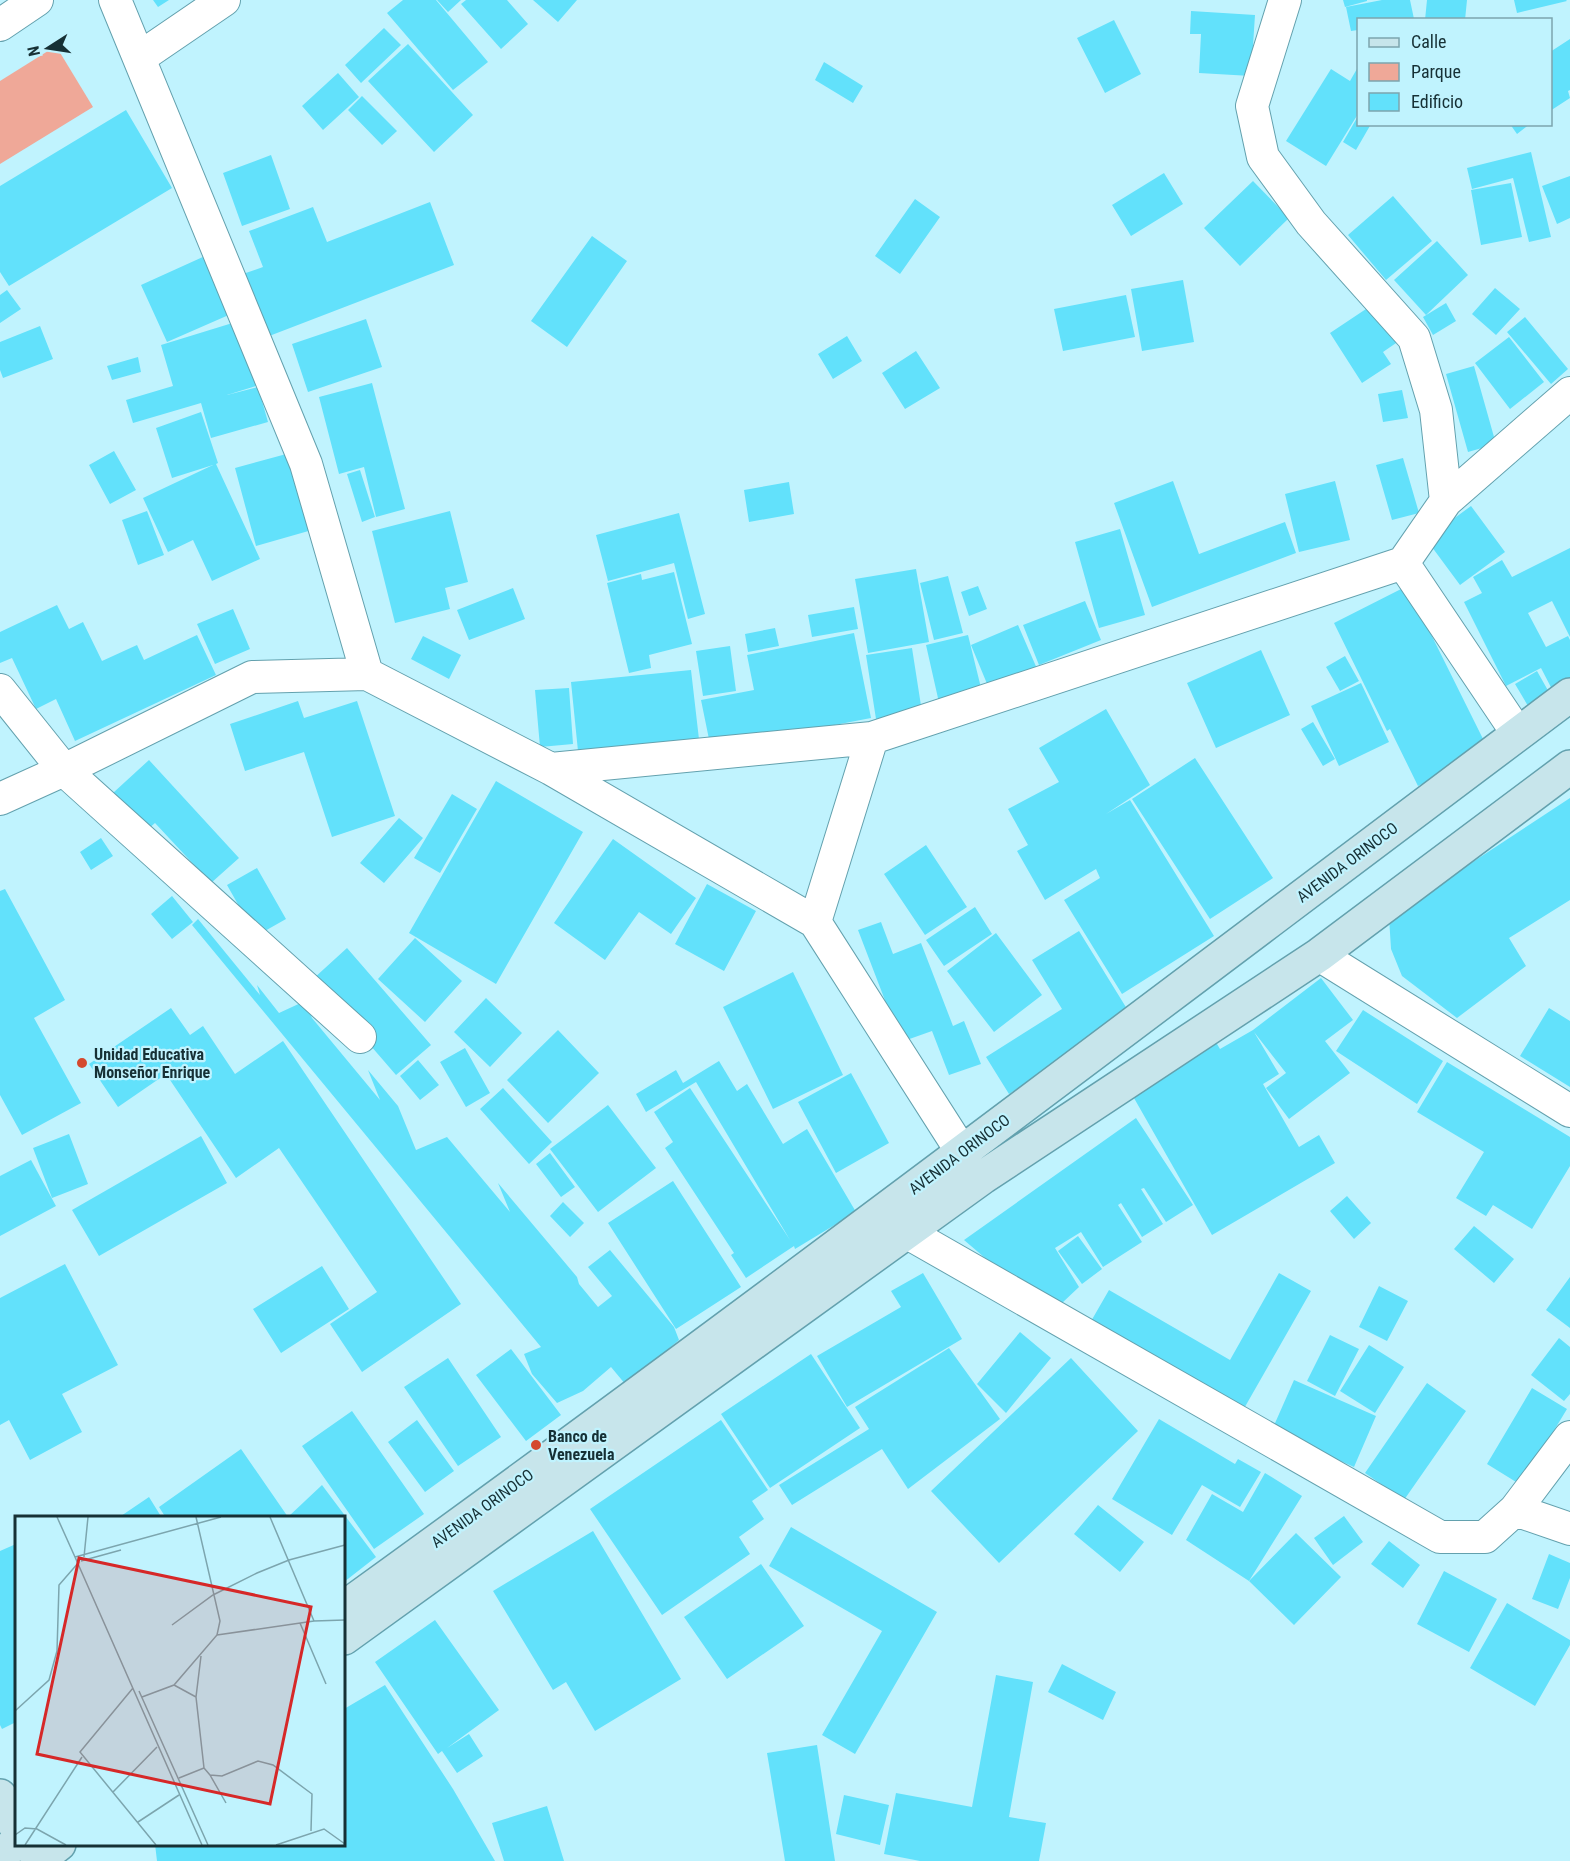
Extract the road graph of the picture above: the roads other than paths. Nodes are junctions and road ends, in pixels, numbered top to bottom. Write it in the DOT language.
graph roads {
  1 [pos="37,0"];
  2 [pos="115,0"];
  3 [pos="224,0"];
  4 [pos="1285,0"];
  5 [pos="0,25"];
  6 [pos="139,58"];
  7 [pos="1570,393"];
  8 [pos="1446,501"];
  9 [pos="1403,563"];
  10 [pos="366,674"];
  11 [pos="0,690"];
  12 [pos="1570,695"];
  13 [pos="1518,734"];
  14 [pos="872,738"];
  15 [pos="1570,767"];
  16 [pos="551,769"];
  17 [pos="64,770"];
  18 [pos="0,799"];
  19 [pos="814,922"];
  20 [pos="1319,955"];
  21 [pos="360,1037"];
  22 [pos="1570,1111"];
  23 [pos="962,1152"];
  24 [pos="906,1232"];
  25 [pos="1570,1437"];
  26 [pos="1515,1510"];
  27 [pos="1570,1529"];
  28 [pos="345,1607"];
  29 [pos="345,1637"];
  30 [pos="15,1845"];
  31 [pos="0,1855"];
  1 -- 5 [label="street"];
  2 -- 6 [label="street"];
  3 -- 6 [label="street"];
  4 -- 8 [label="street"];
  6 -- 10 [label="street"];
  7 -- 8 [label="street"];
  8 -- 9 [label="street"];
  9 -- 13 [label="street"];
  9 -- 14 [label="street"];
  10 -- 16 [label="street"];
  10 -- 17 [label="street"];
  11 -- 17 [label="street"];
  12 -- 13 [label="main road, AVENIDA ORINOCO"];
  13 -- 23 [label="main road, AVENIDA ORINOCO"];
  14 -- 16 [label="street"];
  14 -- 19 [label="street"];
  15 -- 20 [label="main road, AVENIDA ORINOCO"];
  16 -- 19 [label="street"];
  17 -- 18 [label="street"];
  17 -- 21 [label="street"];
  19 -- 23 [label="street"];
  20 -- 22 [label="street"];
  20 -- 24 [label="main road, AVENIDA ORINOCO"];
  23 -- 28 [label="main road, AVENIDA ORINOCO"];
  24 -- 26 [label="street"];
  24 -- 29 [label="main road, AVENIDA ORINOCO"];
  25 -- 26 [label="street"];
  26 -- 27 [label="street"];
  30 -- 31 [label="main road"];
}
